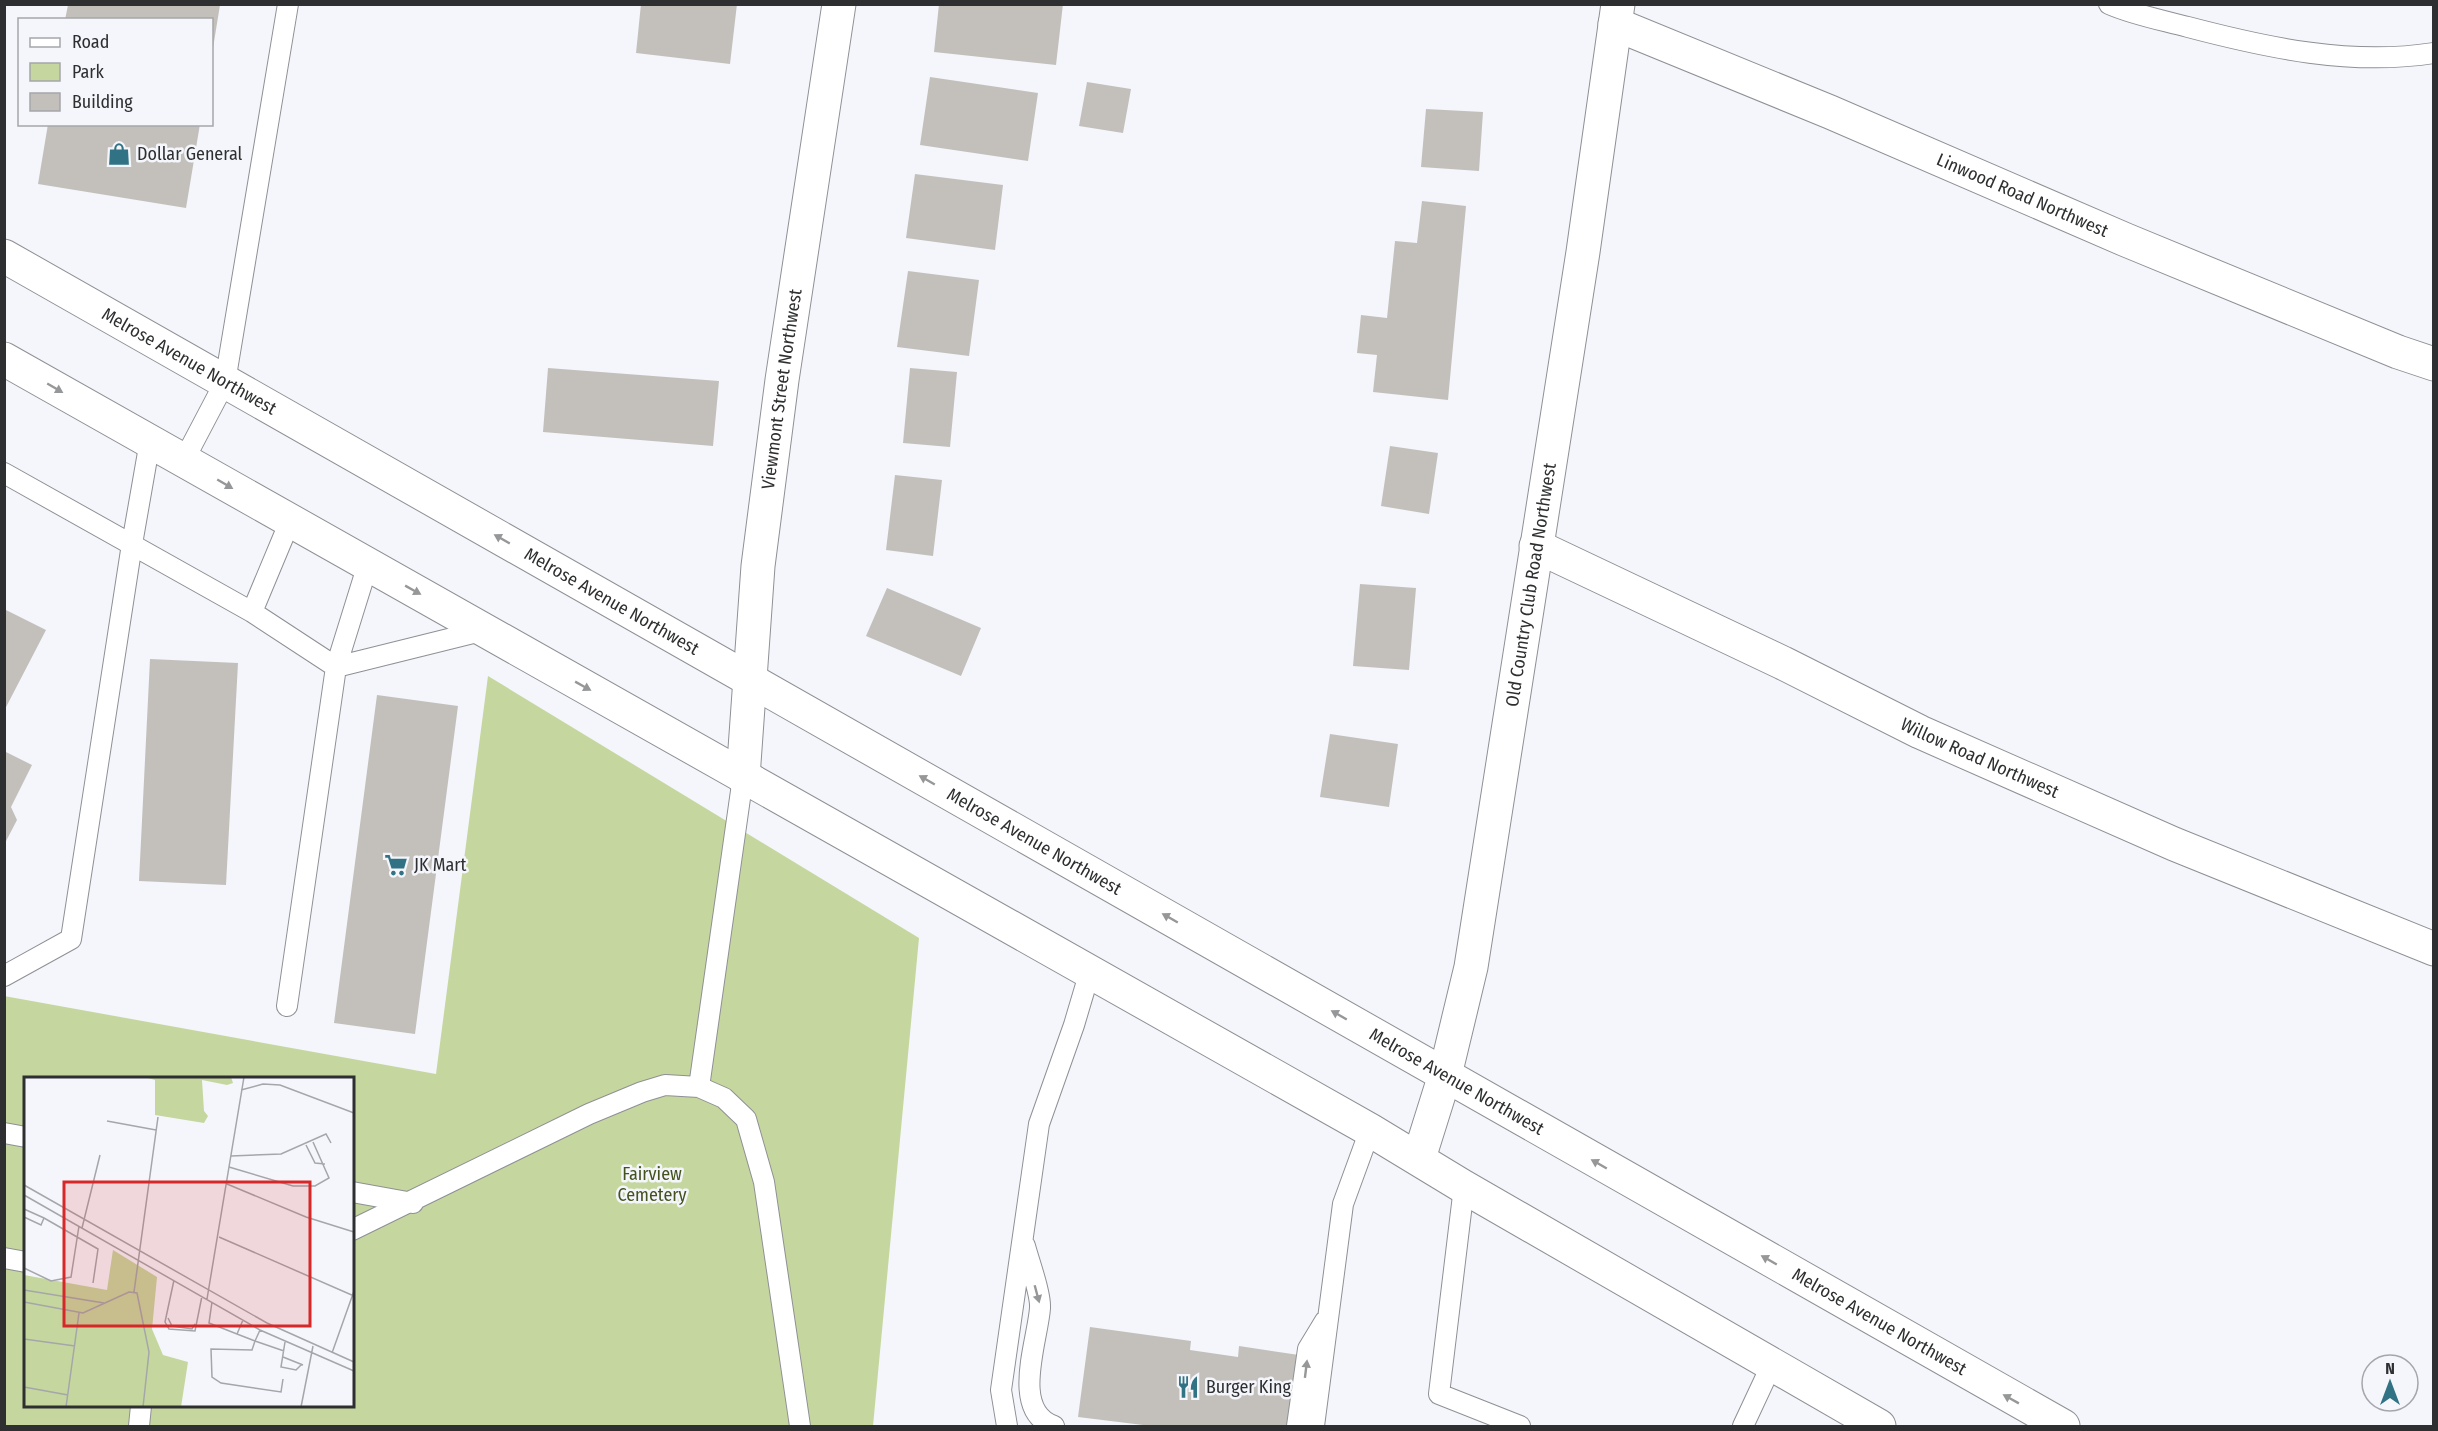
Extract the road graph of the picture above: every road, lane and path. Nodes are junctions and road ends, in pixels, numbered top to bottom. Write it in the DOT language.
graph roads {
  1 [pos="288,4"];
  2 [pos="839,4"];
  3 [pos="2109,4"];
  4 [pos="1616,14"];
  5 [pos="2433,53"];
  6 [pos="4,256"];
  7 [pos="4,359"];
  8 [pos="2433,364"];
  9 [pos="225,382"];
  10 [pos="150,441"];
  11 [pos="184,460"];
  12 [pos="4,473"];
  13 [pos="290,521"];
  14 [pos="132,544"];
  15 [pos="1536,546"];
  16 [pos="368,564"];
  17 [pos="252,612"];
  18 [pos="486,629"];
  19 [pos="336,667"];
  20 [pos="749,679"];
  21 [pos="743,777"];
  22 [pos="2433,949"];
  23 [pos="1090,971"];
  24 [pos="4,976"];
  25 [pos="287,1006"];
  26 [pos="1445,1075"];
  27 [pos="699,1088"];
  28 [pos="1370,1130"];
  29 [pos="4,1133"];
  30 [pos="24,1137"];
  31 [pos="1419,1158"];
  32 [pos="1464,1187"];
  33 [pos="354,1192"];
  34 [pos="413,1203"];
  35 [pos="354,1229"];
  36 [pos="1023,1237"];
  37 [pos="4,1258"];
  38 [pos="24,1262"];
  39 [pos="1329,1315"];
  40 [pos="1772,1364"];
  41 [pos="141,1407"];
  42 [pos="138,1426"];
  43 [pos="800,1426"];
  44 [pos="1007,1426"];
  45 [pos="1054,1426"];
  46 [pos="1297,1426"];
  47 [pos="1314,1426"];
  48 [pos="1520,1426"];
  49 [pos="1743,1426"];
  50 [pos="1880,1426"];
  51 [pos="2062,1426"];
  1 -- 9 [label="lane"];
  2 -- 20 [label="main road, Viewmont Street Northwest"];
  3 -- 5 [label="lane"];
  4 -- 8 [label="main road, Linwood Road Northwest"];
  4 -- 15 [label="main road, Old Country Club Road Northwest"];
  6 -- 9 [label="main road, Melrose Avenue Northwest"];
  7 -- 10 [label="main road, one-way"];
  9 -- 11 [label="lane"];
  20 -- 9 [label="main road, Melrose Avenue Northwest, one-way"];
  10 -- 11 [label="main road"];
  10 -- 14 [label="lane"];
  11 -- 13 [label="main road, one-way"];
  12 -- 14 [label="lane"];
  13 -- 16 [label="main road"];
  13 -- 17 [label="lane"];
  14 -- 17 [label="lane"];
  14 -- 24 [label="lane"];
  15 -- 22 [label="main road, Willow Road Northwest"];
  15 -- 26 [label="main road, Old Country Club Road Northwest"];
  16 -- 18 [label="main road, one-way"];
  16 -- 19 [label="lane"];
  17 -- 19 [label="lane"];
  18 -- 19 [label="lane"];
  18 -- 21 [label="main road, one-way"];
  19 -- 25 [label="lane"];
  20 -- 21 [label="main road, Viewmont Street Northwest"];
  26 -- 20 [label="main road, Melrose Avenue Northwest, one-way"];
  21 -- 23 [label="main road"];
  21 -- 27 [label="lane"];
  23 -- 28 [label="main road"];
  23 -- 36 [label="lane"];
  26 -- 31 [label="main road, Old Country Club Road Northwest"];
  51 -- 26 [label="main road, Melrose Avenue Northwest, one-way"];
  27 -- 34 [label="lane"];
  27 -- 43 [label="lane"];
  28 -- 31 [label="main road"];
  28 -- 39 [label="lane"];
  29 -- 30 [label="lane"];
  31 -- 32 [label="main road"];
  32 -- 40 [label="main road"];
  32 -- 48 [label="lane"];
  33 -- 34 [label="lane"];
  34 -- 35 [label="lane"];
  36 -- 44 [label="lane"];
  36 -- 45 [label="lane, one-way"];
  37 -- 38 [label="lane"];
  46 -- 39 [label="lane, one-way"];
  39 -- 47 [label="lane"];
  40 -- 49 [label="lane"];
  40 -- 50 [label="main road"];
  41 -- 42 [label="lane"];
}
